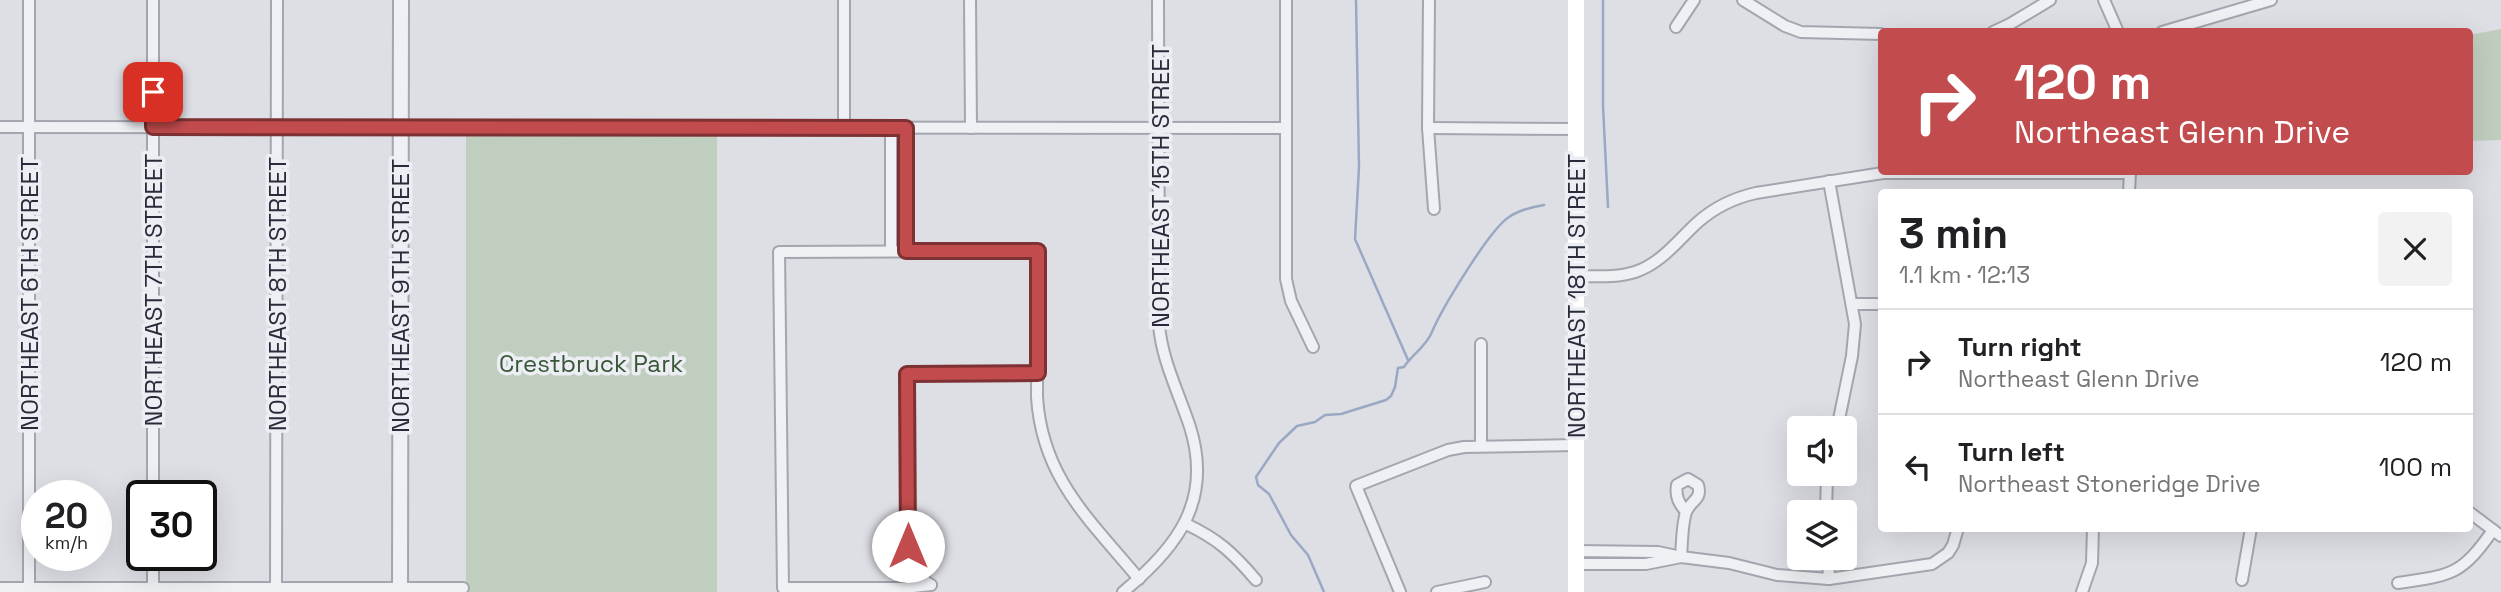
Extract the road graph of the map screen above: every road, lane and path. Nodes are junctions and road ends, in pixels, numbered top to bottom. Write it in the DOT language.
graph roads {
  1 [pos="29,0"];
  2 [pos="153,0"];
  3 [pos="277,0"];
  4 [pos="401,0"];
  5 [pos="844,0"];
  6 [pos="970,0"];
  7 [pos="1158,0"];
  8 [pos="1286,0"];
  9 [pos="1429,0"];
  10 [pos="1576,0"];
  11 [pos="1694,0"];
  12 [pos="1743,0"];
  13 [pos="2050,0"];
  14 [pos="2104,0"];
  15 [pos="2271,0"];
  16 [pos="1676,27"];
  17 [pos="2002,28"];
  18 [pos="2117,28"];
  19 [pos="2176,28"];
  20 [pos="1878,34"];
  21 [pos="0,127"];
  22 [pos="29,127"];
  23 [pos="153,127"];
  24 [pos="401,127"];
  25 [pos="278,128"];
  26 [pos="844,128"];
  27 [pos="891,128"];
  28 [pos="906,128"];
  29 [pos="971,128"];
  30 [pos="1285,128"];
  31 [pos="1429,128"];
  32 [pos="1159,129"];
  33 [pos="1576,129"];
  34 [pos="1878,174"];
  35 [pos="1829,181"];
  36 [pos="1434,209"];
  37 [pos="891,251"];
  38 [pos="906,251"];
  39 [pos="1576,276"];
  40 [pos="1852,304"];
  41 [pos="1878,304"];
  42 [pos="1481,344"];
  43 [pos="1313,346"];
  44 [pos="1038,373"];
  45 [pos="1840,416"];
  46 [pos="1481,445"];
  47 [pos="1576,445"];
  48 [pos="153,480"];
  49 [pos="1686,512"];
  50 [pos="2473,515"];
  51 [pos="1186,523"];
  52 [pos="1957,532"];
  53 [pos="2093,532"];
  54 [pos="2249,532"];
  55 [pos="2497,533"];
  56 [pos="1576,557"];
  57 [pos="1681,557"];
  58 [pos="908,570"];
  59 [pos="1829,570"];
  60 [pos="153,571"];
  61 [pos="1139,579"];
  62 [pos="1829,579"];
  63 [pos="1256,580"];
  64 [pos="2242,580"];
  65 [pos="1485,582"];
  66 [pos="2398,583"];
  67 [pos="0,588"];
  68 [pos="29,588"];
  69 [pos="276,588"];
  70 [pos="463,588"];
  71 [pos="904,588"];
  72 [pos="153,590"];
  73 [pos="400,590"];
  74 [pos="1123,592"];
  75 [pos="1400,592"];
  76 [pos="1437,592"];
  77 [pos="1576,592"];
  78 [pos="2082,592"];
  1 -- 22 [label="street, NORTHEAST 6TH STREET"];
  2 -- 23 [label="street, NORTHEAST 7TH STREET"];
  3 -- 25 [label="street, NORTHEAST 8TH STREET"];
  4 -- 24 [label="street, NORTHEAST 9TH STREET"];
  5 -- 26 [label="street"];
  6 -- 29 [label="street"];
  7 -- 32 [label="street, NORTHEAST 15TH STREET"];
  8 -- 30 [label="street"];
  9 -- 31 [label="street"];
  10 -- 33 [label="main road, NORTHEAST 18TH STREET"];
  11 -- 16 [label="street"];
  12 -- 20 [label="street"];
  13 -- 17 [label="street"];
  14 -- 18 [label="street"];
  15 -- 19 [label="street"];
  21 -- 22 [label="street"];
  22 -- 23 [label="street"];
  22 -- 68 [label="street, NORTHEAST 6TH STREET"];
  23 -- 25 [label="street"];
  23 -- 48 [label="street, NORTHEAST 7TH STREET"];
  24 -- 25 [label="street"];
  24 -- 26 [label="street"];
  24 -- 73 [label="street, NORTHEAST 9TH STREET"];
  25 -- 69 [label="street, NORTHEAST 8TH STREET"];
  26 -- 27 [label="street"];
  27 -- 28 [label="street"];
  27 -- 37 [label="street"];
  28 -- 29 [label="street"];
  28 -- 38 [label="street"];
  29 -- 32 [label="street"];
  30 -- 32 [label="street"];
  30 -- 43 [label="street"];
  31 -- 33 [label="street"];
  31 -- 36 [label="street"];
  32 -- 51 [label="street, NORTHEAST 15TH STREET"];
  33 -- 39 [label="main road, NORTHEAST 18TH STREET"];
  34 -- 35 [label="street"];
  35 -- 39 [label="street"];
  35 -- 40 [label="street"];
  37 -- 38 [label="street"];
  37 -- 71 [label="street"];
  38 -- 44 [label="street"];
  39 -- 47 [label="main road, NORTHEAST 18TH STREET"];
  40 -- 41 [label="street"];
  40 -- 45 [label="street"];
  42 -- 46 [label="street"];
  44 -- 58 [label="street"];
  44 -- 61 [label="street"];
  46 -- 47 [label="street"];
  46 -- 75 [label="street"];
  47 -- 56 [label="main road, NORTHEAST 18TH STREET"];
  49 -- 57 [label="street"];
  50 -- 55 [label="street"];
  51 -- 61 [label="street, NORTHEAST 15TH STREET"];
  51 -- 63 [label="street"];
  52 -- 62 [label="street"];
  53 -- 78 [label="street"];
  54 -- 64 [label="street"];
  55 -- 66 [label="street"];
  56 -- 57 [label="street"];
  56 -- 77 [label="main road, NORTHEAST 18TH STREET"];
  57 -- 62 [label="street"];
  58 -- 71 [label="street"];
  58 -- 71 [label="street"];
  59 -- 62 [label="street"];
  60 -- 72 [label="street"];
  61 -- 74 [label="street, NORTHEAST 15TH STREET"];
  65 -- 76 [label="street"];
  67 -- 68 [label="street"];
  68 -- 72 [label="street"];
  69 -- 72 [label="street"];
  69 -- 73 [label="street"];
  70 -- 73 [label="street"];
}
